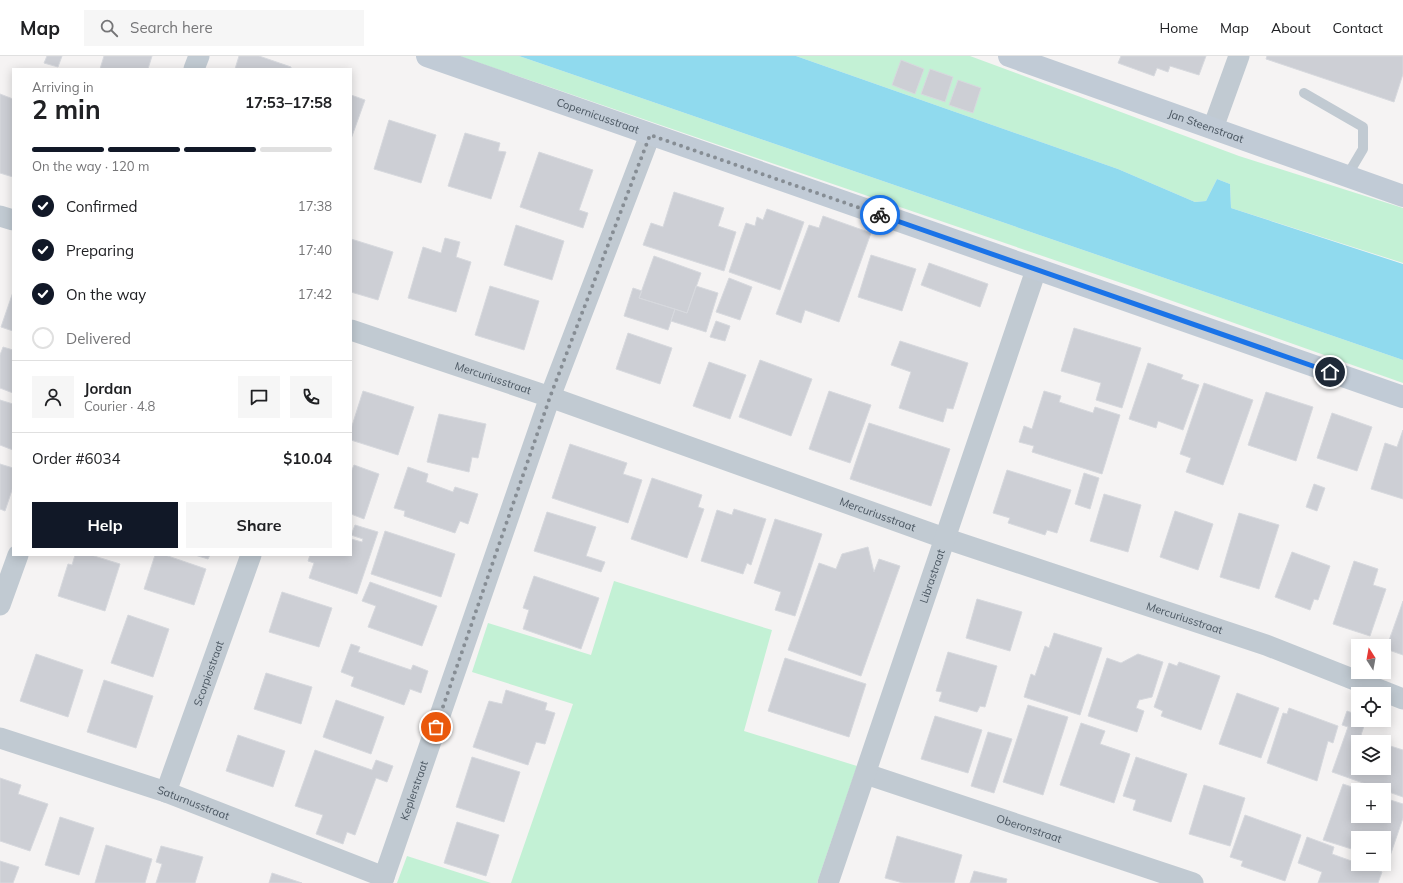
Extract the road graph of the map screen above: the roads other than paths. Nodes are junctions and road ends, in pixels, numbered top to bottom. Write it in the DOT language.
graph roads {
  1 [pos="199,56"];
  2 [pos="427,56"];
  3 [pos="1009,56"];
  4 [pos="1239,56"];
  5 [pos="194,68"];
  6 [pos="1304,93"];
  7 [pos="1212,128"];
  8 [pos="650,135"];
  9 [pos="1346,176"];
  10 [pos="1403,196"];
  11 [pos="0,216"];
  12 [pos="12,220"];
  13 [pos="1036,270"];
  14 [pos="352,330"];
  15 [pos="550,397"];
  16 [pos="1403,397"];
  17 [pos="944,538"];
  18 [pos="18,556"];
  19 [pos="251,556"];
  20 [pos="0,605"];
  21 [pos="1403,699"];
  22 [pos="0,738"];
  23 [pos="866,774"];
  24 [pos="166,792"];
  25 [pos="383,880"];
  26 [pos="828,883"];
  27 [pos="1193,883"];
  1 -- 5 [label="street"];
  2 -- 8 [label="street, Copernicusstraat"];
  3 -- 7 [label="street, Jan Steenstraat"];
  4 -- 7 [label="street"];
  6 -- 9 [label="lane"];
  7 -- 9 [label="street, Jan Steenstraat"];
  8 -- 13 [label="street, Copernicusstraat"];
  8 -- 15 [label="street, Keplerstraat"];
  9 -- 10 [label="street, Jan Steenstraat"];
  11 -- 12 [label="street"];
  13 -- 16 [label="street, Copernicusstraat"];
  13 -- 17 [label="street, Librastraat"];
  14 -- 15 [label="street, Mercuriusstraat"];
  15 -- 17 [label="street, Mercuriusstraat"];
  15 -- 25 [label="street, Keplerstraat"];
  17 -- 21 [label="street, Mercuriusstraat"];
  17 -- 23 [label="street, Librastraat"];
  18 -- 20 [label="street"];
  19 -- 24 [label="street, Scorpiostraat"];
  22 -- 24 [label="street, Saturnusstraat"];
  23 -- 26 [label="street, Librastraat"];
  23 -- 27 [label="street, Oberonstraat"];
  24 -- 25 [label="street, Saturnusstraat"];
}
